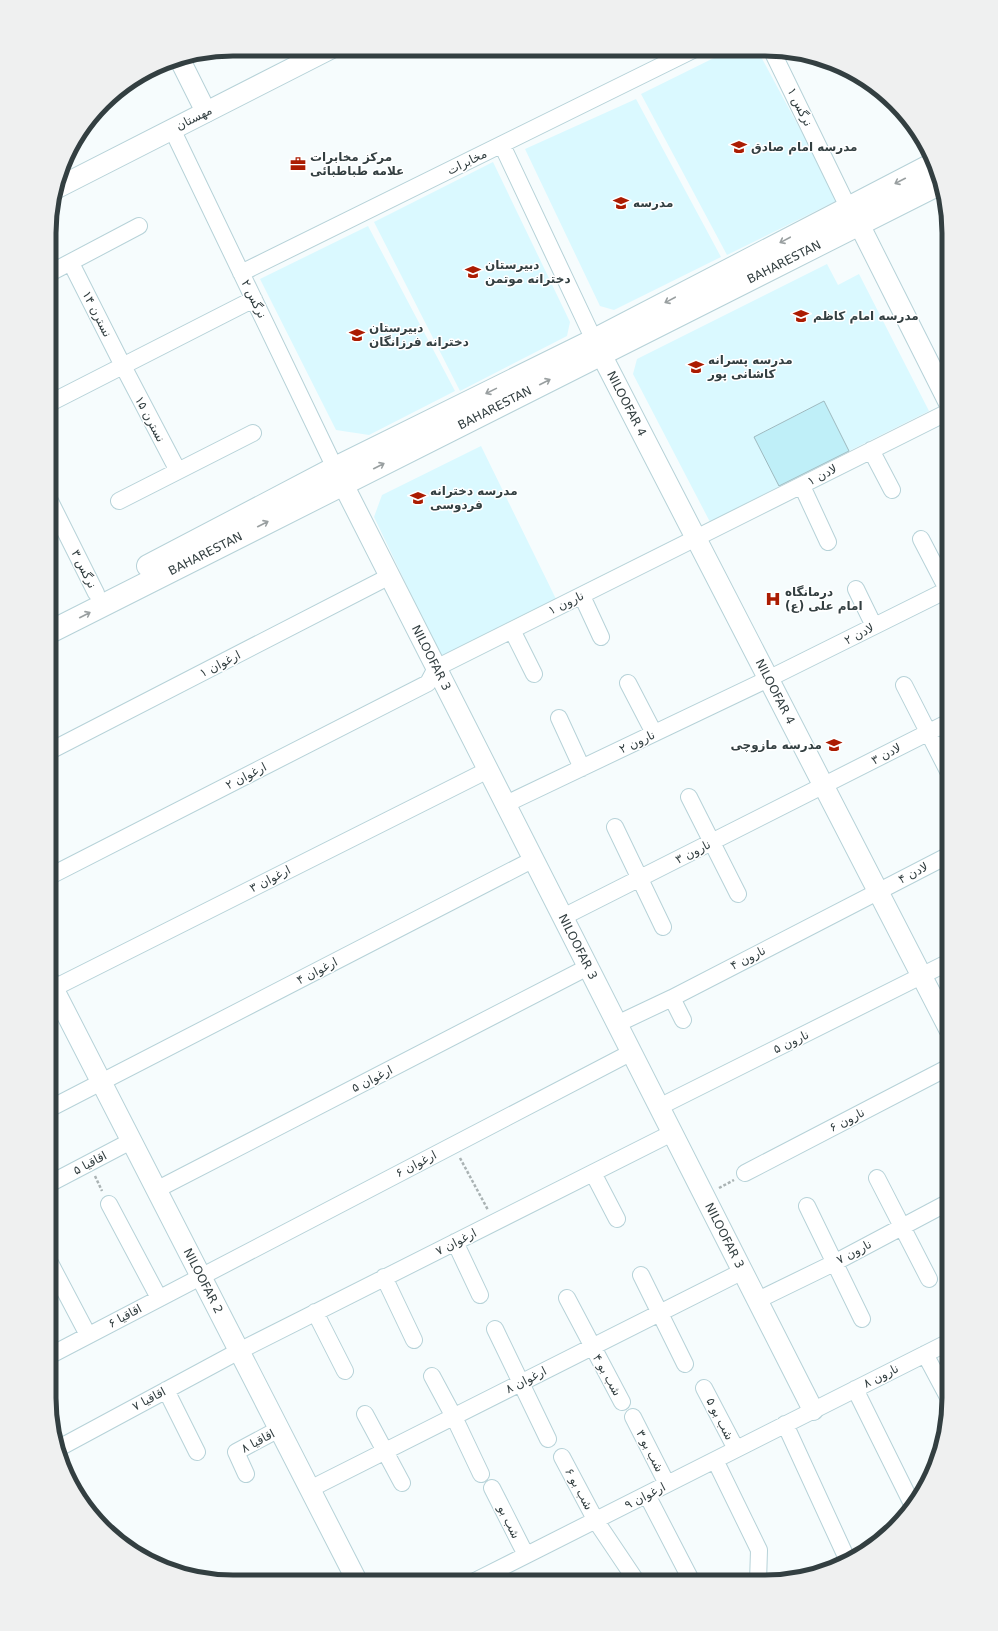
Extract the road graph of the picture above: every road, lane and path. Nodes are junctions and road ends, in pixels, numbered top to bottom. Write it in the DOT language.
graph roads {
  1 [pos="316,56"];
  2 [pos="681,56"];
  3 [pos="774,56"];
  4 [pos="182,63"];
  5 [pos="206,112"];
  6 [pos="172,130"];
  7 [pos="502,145"];
  8 [pos="930,167"];
  9 [pos="62,185"];
  10 [pos="936,185"];
  11 [pos="853,216"];
  12 [pos="139,226"];
  13 [pos="71,262"];
  14 [pos="56,270"];
  15 [pos="241,273"];
  16 [pos="254,299"];
  17 [pos="597,347"];
  18 [pos="122,366"];
  19 [pos="942,389"];
  20 [pos="56,400"];
  21 [pos="942,415"];
  22 [pos="253,432"];
  23 [pos="871,450"];
  24 [pos="178,471"];
  25 [pos="339,476"];
  26 [pos="802,486"];
  27 [pos="892,490"];
  28 [pos="119,501"];
  29 [pos="56,513"];
  30 [pos="696,539"];
  31 [pos="921,539"];
  32 [pos="828,542"];
  33 [pos="390,576"];
  34 [pos="942,578"];
  35 [pos="856,589"];
  36 [pos="942,592"];
  37 [pos="96,593"];
  38 [pos="582,596"];
  39 [pos="56,614"];
  40 [pos="874,626"];
  41 [pos="56,629"];
  42 [pos="512,630"];
  43 [pos="601,637"];
  44 [pos="436,668"];
  45 [pos="534,674"];
  46 [pos="768,679"];
  47 [pos="628,683"];
  48 [pos="904,685"];
  49 [pos="559,718"];
  50 [pos="942,725"];
  51 [pos="928,732"];
  52 [pos="654,733"];
  53 [pos="56,748"];
  54 [pos="942,759"];
  55 [pos="582,768"];
  56 [pos="488,770"];
  57 [pos="823,786"];
  58 [pos="689,797"];
  59 [pos="506,804"];
  60 [pos="614,827"];
  61 [pos="712,842"];
  62 [pos="942,858"];
  63 [pos="534,859"];
  64 [pos="56,873"];
  65 [pos="639,879"];
  66 [pos="877,891"];
  67 [pos="738,894"];
  68 [pos="563,917"];
  69 [pos="663,927"];
  70 [pos="942,966"];
  71 [pos="588,967"];
  72 [pos="922,976"];
  73 [pos="56,985"];
  74 [pos="56,996"];
  75 [pos="672,998"];
  76 [pos="942,1015"];
  77 [pos="682,1020"];
  78 [pos="617,1024"];
  79 [pos="632,1052"];
  80 [pos="942,1072"];
  81 [pos="101,1082"];
  82 [pos="56,1104"];
  83 [pos="659,1107"];
  84 [pos="672,1133"];
  85 [pos="131,1141"];
  86 [pos="453,1145"];
  87 [pos="89,1164"];
  88 [pos="593,1173"];
  89 [pos="745,1173"];
  90 [pos="877,1178"];
  91 [pos="56,1180"];
  92 [pos="156,1190"];
  93 [pos="704,1195"];
  94 [pos="109,1204"];
  95 [pos="807,1206"];
  96 [pos="942,1206"];
  97 [pos="617,1219"];
  98 [pos="494,1222"];
  99 [pos="902,1227"];
  100 [pos="455,1242"];
  101 [pos="834,1263"];
  102 [pos="743,1271"];
  103 [pos="56,1274"];
  104 [pos="641,1274"];
  105 [pos="201,1276"];
  106 [pos="384,1277"];
  107 [pos="928,1279"];
  108 [pos="480,1295"];
  109 [pos="159,1298"];
  110 [pos="567,1298"];
  111 [pos="758,1300"];
  112 [pos="315,1312"];
  113 [pos="661,1312"];
  114 [pos="862,1319"];
  115 [pos="495,1329"];
  116 [pos="88,1335"];
  117 [pos="414,1340"];
  118 [pos="942,1346"];
  119 [pos="592,1347"];
  120 [pos="239,1351"];
  121 [pos="56,1352"];
  122 [pos="925,1354"];
  123 [pos="684,1364"];
  124 [pos="345,1371"];
  125 [pos="432,1376"];
  126 [pos="522,1382"];
  127 [pos="942,1386"];
  128 [pos="704,1388"];
  129 [pos="856,1389"];
  130 [pos="166,1390"];
  131 [pos="622,1402"];
  132 [pos="813,1410"];
  133 [pos="365,1414"];
  134 [pos="454,1417"];
  135 [pos="633,1417"];
  136 [pos="785,1424"];
  137 [pos="279,1429"];
  138 [pos="548,1439"];
  139 [pos="63,1446"];
  140 [pos="736,1449"];
  141 [pos="197,1452"];
  142 [pos="385,1452"];
  143 [pos="562,1457"];
  144 [pos="715,1460"];
  145 [pos="246,1474"];
  146 [pos="481,1474"];
  147 [pos="402,1483"];
  148 [pos="667,1484"];
  149 [pos="492,1488"];
  150 [pos="310,1489"];
  151 [pos="647,1494"];
  152 [pos="910,1498"];
  153 [pos="596,1521"];
  154 [pos="526,1555"];
  155 [pos="845,1556"];
  156 [pos="354,1575"];
  157 [pos="488,1575"];
  158 [pos="632,1575"];
  159 [pos="688,1575"];
  160 [pos="758,1575"];
  1 -- 5 [label="street, مهستان"];
  2 -- 7 [label="street, مخابرات"];
  3 -- 11 [label="street, نرگس ۱"];
  4 -- 5 [label="street"];
  5 -- 6 [label="street, مهستان"];
  6 -- 9 [label="street, مهستان"];
  6 -- 15 [label="street, نرگس ۲"];
  7 -- 15 [label="street, مخابرات"];
  7 -- 17 [label="street"];
  8 -- 11 [label="main road, BAHARESTAN, one-way"];
  10 -- 11 [label="main road, BAHARESTAN"];
  11 -- 17 [label="main road, BAHARESTAN"];
  11 -- 19 [label="street"];
  12 -- 13 [label="street"];
  13 -- 14 [label="street"];
  13 -- 18 [label="street, نسترن ۱۴"];
  15 -- 16 [label="street, نرگس ۲"];
  16 -- 18 [label="street"];
  16 -- 25 [label="street, نرگس ۲"];
  17 -- 25 [label="main road, BAHARESTAN"];
  17 -- 30 [label="street, NILOOFAR 4"];
  18 -- 20 [label="street"];
  18 -- 24 [label="street, نسترن ۱۵"];
  21 -- 23 [label="street, لادن ۱"];
  22 -- 24 [label="street"];
  23 -- 26 [label="street, لادن ۱"];
  23 -- 27 [label="street"];
  24 -- 28 [label="street"];
  25 -- 33 [label="street, NILOOFAR 3"];
  25 -- 37 [label="main road, BAHARESTAN"];
  41 -- 25 [label="main road, BAHARESTAN, one-way"];
  26 -- 30 [label="street, لادن ۱"];
  26 -- 32 [label="street"];
  29 -- 37 [label="street, نرگس ۳"];
  30 -- 38 [label="street, نارون ۱"];
  30 -- 46 [label="street, NILOOFAR 4"];
  31 -- 34 [label="street"];
  33 -- 44 [label="street, NILOOFAR 3"];
  33 -- 53 [label="street, ارغوان ۱"];
  35 -- 40 [label="street"];
  36 -- 40 [label="street, لادن ۲"];
  37 -- 39 [label="main road, BAHARESTAN"];
  38 -- 42 [label="street, نارون ۱"];
  38 -- 43 [label="street"];
  40 -- 46 [label="street, لادن ۲"];
  42 -- 44 [label="street, نارون ۱"];
  42 -- 45 [label="street"];
  44 -- 56 [label="street, NILOOFAR 3"];
  44 -- 64 [label="street, ارغوان ۲"];
  46 -- 52 [label="street, نارون ۲"];
  46 -- 57 [label="street, NILOOFAR 4"];
  47 -- 52 [label="street"];
  48 -- 51 [label="street"];
  49 -- 55 [label="street"];
  50 -- 51 [label="street, لادن ۳"];
  51 -- 54 [label="street"];
  51 -- 57 [label="street, لادن ۳"];
  52 -- 55 [label="street, نارون ۲"];
  55 -- 59 [label="street, نارون ۲"];
  56 -- 59 [label="street, NILOOFAR 3"];
  56 -- 73 [label="street, ارغوان ۳"];
  57 -- 61 [label="street, نارون ۳"];
  57 -- 66 [label="street, NILOOFAR 4"];
  58 -- 61 [label="street"];
  59 -- 63 [label="street, NILOOFAR 3"];
  60 -- 65 [label="street"];
  61 -- 65 [label="street, نارون ۳"];
  61 -- 67 [label="street"];
  62 -- 66 [label="street, لادن ۴"];
  63 -- 68 [label="street, NILOOFAR 3"];
  63 -- 81 [label="street, ارغوان ۴"];
  65 -- 68 [label="street, نارون ۳"];
  65 -- 69 [label="street"];
  66 -- 72 [label="street, NILOOFAR 4"];
  66 -- 75 [label="street, نارون ۴"];
  68 -- 71 [label="street, NILOOFAR 3"];
  70 -- 72 [label="street, نارون ۵"];
  71 -- 78 [label="street, NILOOFAR 3"];
  71 -- 92 [label="street, ارغوان ۵"];
  72 -- 76 [label="street, NILOOFAR 4"];
  72 -- 83 [label="street, نارون ۵"];
  74 -- 81 [label="street, NILOOFAR 2"];
  75 -- 77 [label="street"];
  75 -- 78 [label="street, نارون ۴"];
  78 -- 79 [label="street, NILOOFAR 3"];
  79 -- 83 [label="street, NILOOFAR 3"];
  79 -- 86 [label="street, ارغوان ۶"];
  80 -- 89 [label="street, نارون ۶"];
  81 -- 82 [label="street, ارغوان ۴"];
  81 -- 85 [label="street, NILOOFAR 2"];
  83 -- 84 [label="street, NILOOFAR 3"];
  84 -- 88 [label="street, ارغوان ۷"];
  84 -- 93 [label="street, NILOOFAR 3"];
  85 -- 87 [label="street, اقاقیا ۵"];
  85 -- 92 [label="street, NILOOFAR 2"];
  86 -- 98 [label="path"];
  86 -- 105 [label="street, ارغوان ۶"];
  87 -- 91 [label="street, اقاقیا ۵"];
  87 -- 94 [label="path"];
  88 -- 97 [label="street"];
  88 -- 98 [label="street, ارغوان ۷"];
  89 -- 93 [label="path"];
  90 -- 99 [label="street"];
  92 -- 105 [label="street, NILOOFAR 2"];
  93 -- 102 [label="street, NILOOFAR 3"];
  94 -- 109 [label="street"];
  95 -- 101 [label="street"];
  96 -- 99 [label="street, نارون ۷"];
  98 -- 100 [label="street, ارغوان ۷"];
  99 -- 101 [label="street, نارون ۷"];
  99 -- 107 [label="street"];
  100 -- 106 [label="street, ارغوان ۷"];
  100 -- 108 [label="street"];
  101 -- 111 [label="street, نارون ۷"];
  101 -- 114 [label="street"];
  102 -- 111 [label="street, NILOOFAR 3"];
  102 -- 113 [label="street, ارغوان ۸"];
  103 -- 116 [label="street"];
  104 -- 113 [label="street"];
  105 -- 109 [label="street, اقاقیا ۶"];
  105 -- 120 [label="street, NILOOFAR 2"];
  106 -- 112 [label="street, ارغوان ۷"];
  106 -- 117 [label="street"];
  109 -- 116 [label="street, اقاقیا ۶"];
  110 -- 119 [label="street, شب بو ۴"];
  111 -- 132 [label="street, NILOOFAR 3"];
  112 -- 120 [label="street, ارغوان ۷"];
  112 -- 124 [label="street"];
  113 -- 119 [label="street, ارغوان ۸"];
  113 -- 123 [label="street"];
  115 -- 126 [label="street"];
  116 -- 121 [label="street, اقاقیا ۶"];
  118 -- 122 [label="street, نارون ۸"];
  119 -- 126 [label="street, ارغوان ۸"];
  119 -- 131 [label="street, شب بو ۴"];
  120 -- 130 [label="street, اقاقیا ۷"];
  120 -- 137 [label="street, NILOOFAR 2"];
  122 -- 127 [label="street"];
  122 -- 129 [label="street, نارون ۸"];
  125 -- 134 [label="street"];
  126 -- 134 [label="street, ارغوان ۸"];
  126 -- 138 [label="street"];
  128 -- 140 [label="street, شب بو ۵"];
  129 -- 132 [label="street, نارون ۸"];
  129 -- 152 [label="street"];
  130 -- 139 [label="street, اقاقیا ۷"];
  130 -- 141 [label="street"];
  132 -- 136 [label="street, ارغوان ۹"];
  133 -- 142 [label="street"];
  134 -- 142 [label="street, ارغوان ۸"];
  134 -- 146 [label="street"];
  135 -- 148 [label="street, شب بو ۳"];
  136 -- 140 [label="street, ارغوان ۹"];
  136 -- 155 [label="street"];
  137 -- 145 [label="street, اقاقیا ۸"];
  137 -- 150 [label="street, NILOOFAR 2"];
  140 -- 144 [label="street, ارغوان ۹"];
  142 -- 147 [label="street"];
  142 -- 150 [label="street, ارغوان ۸"];
  143 -- 153 [label="street, شب بو ۶"];
  144 -- 148 [label="street, ارغوان ۹"];
  144 -- 160 [label="street"];
  148 -- 151 [label="street, ارغوان ۹"];
  149 -- 154 [label="street, شب بو"];
  150 -- 156 [label="street, NILOOFAR 2"];
  151 -- 153 [label="street, ارغوان ۹"];
  151 -- 159 [label="street"];
  153 -- 154 [label="street, ارغوان ۹"];
  153 -- 158 [label="street, شب بو ۶"];
  154 -- 157 [label="street, ارغوان ۹"];
}
